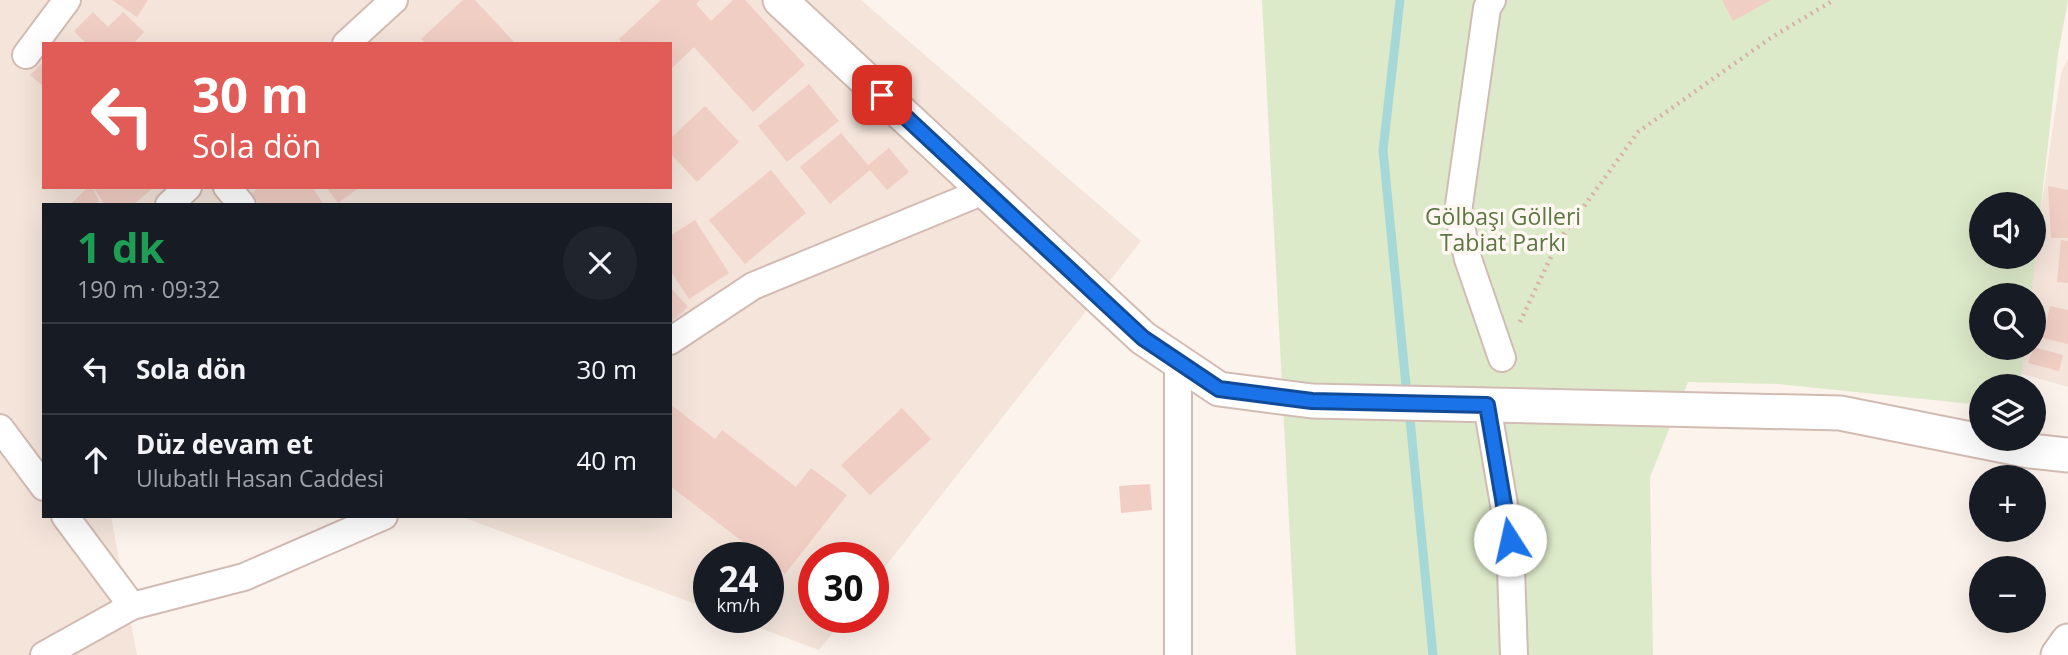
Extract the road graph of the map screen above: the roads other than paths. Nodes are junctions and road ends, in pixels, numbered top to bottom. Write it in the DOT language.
graph roads {
  1 [pos="67,0"];
  2 [pos="394,0"];
  3 [pos="780,0"];
  4 [pos="1492,0"];
  5 [pos="348,42"];
  6 [pos="26,55"];
  7 [pos="186,189"];
  8 [pos="229,189"];
  9 [pos="984,191"];
  10 [pos="171,203"];
  11 [pos="240,203"];
  12 [pos="672,340"];
  13 [pos="1502,358"];
  14 [pos="1178,362"];
  15 [pos="1487,405"];
  16 [pos="0,428"];
  17 [pos="2068,455"];
  18 [pos="42,484"];
  19 [pos="66,518"];
  20 [pos="379,518"];
  21 [pos="132,606"];
  22 [pos="2068,641"];
  23 [pos="44,655"];
  24 [pos="1178,655"];
  25 [pos="1514,655"];
  26 [pos="2058,655"];
  1 -- 6 [label="street"];
  2 -- 5 [label="street"];
  3 -- 9 [label="street"];
  4 -- 13 [label="street"];
  7 -- 10 [label="street"];
  8 -- 11 [label="street"];
  9 -- 12 [label="street"];
  9 -- 14 [label="street"];
  14 -- 15 [label="street"];
  14 -- 24 [label="street"];
  15 -- 17 [label="street"];
  15 -- 25 [label="street"];
  16 -- 18 [label="street"];
  19 -- 21 [label="street"];
  20 -- 21 [label="street"];
  21 -- 23 [label="street"];
  22 -- 26 [label="street"];
}
